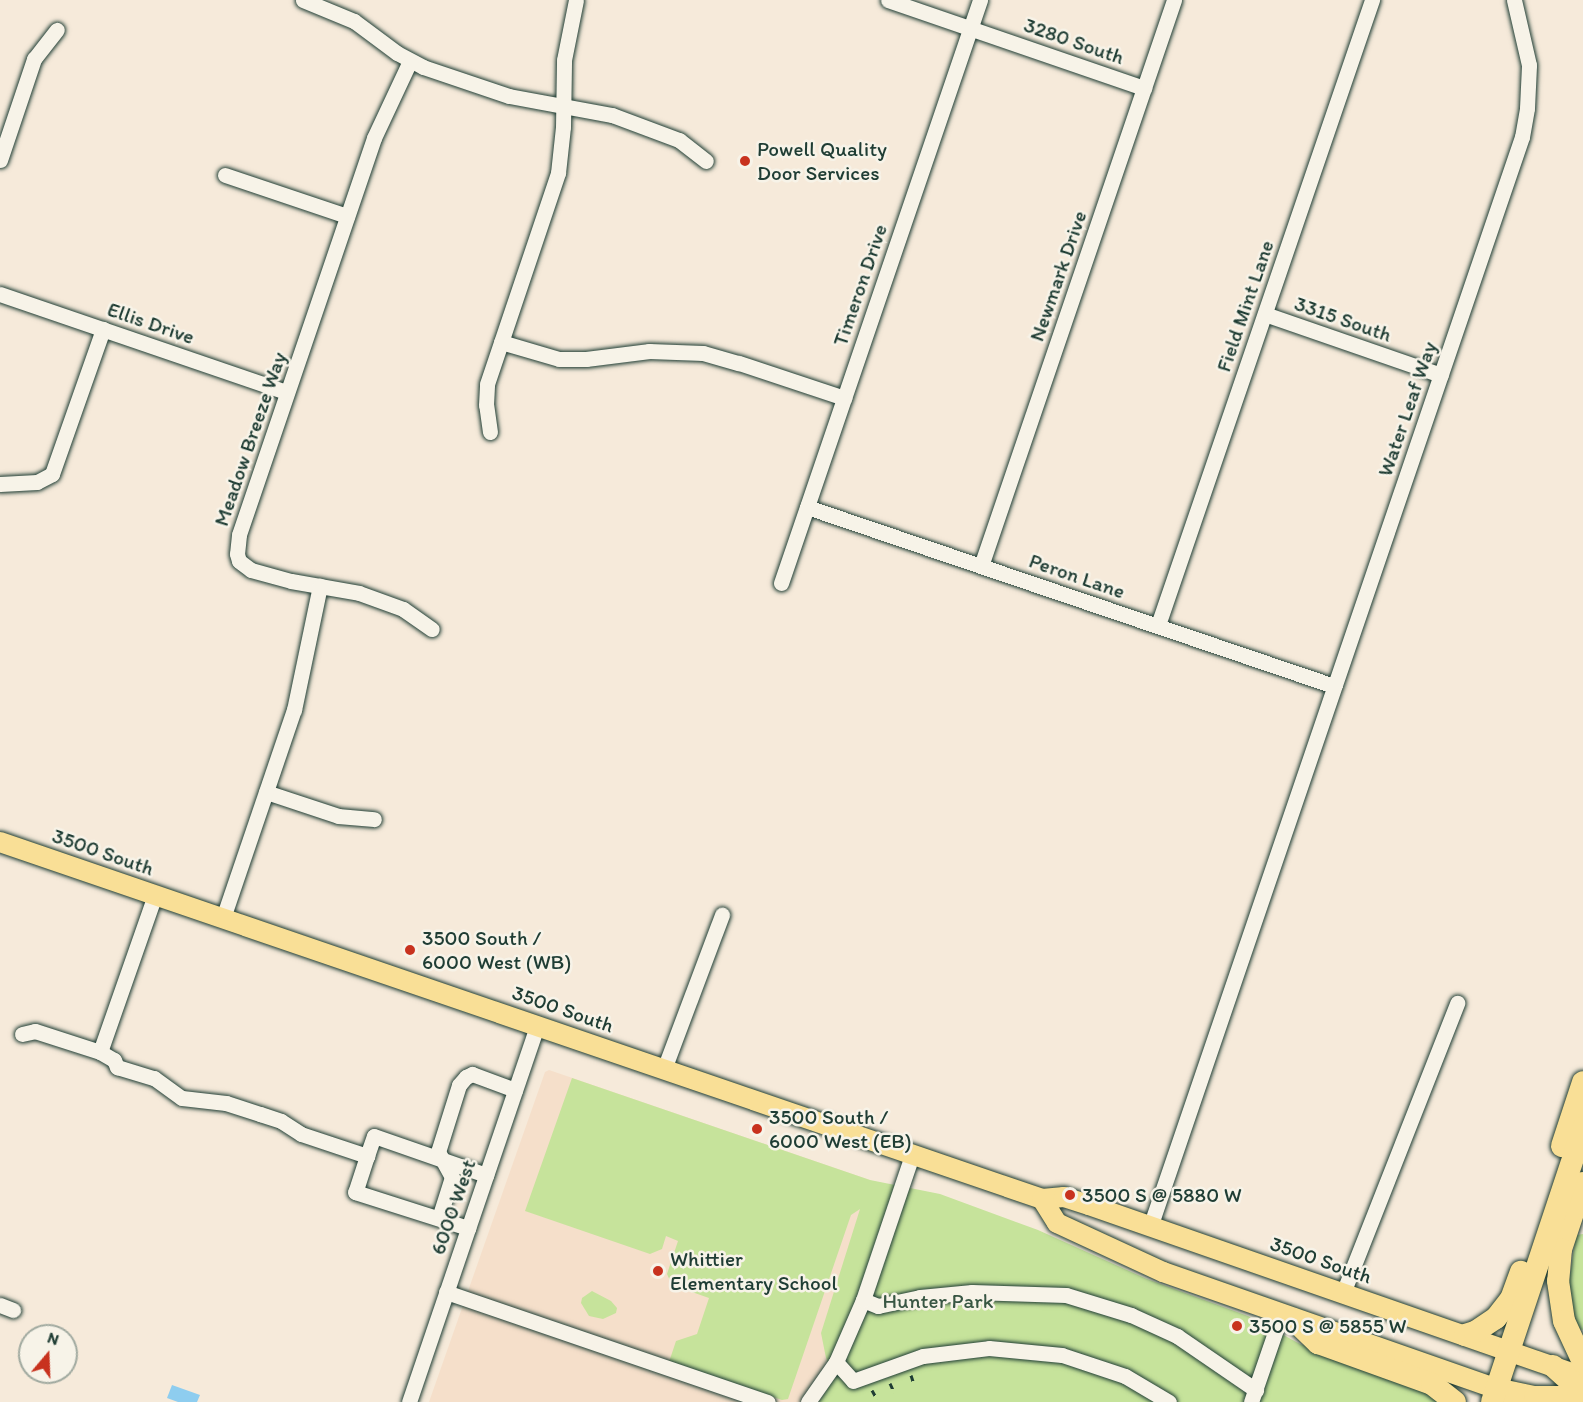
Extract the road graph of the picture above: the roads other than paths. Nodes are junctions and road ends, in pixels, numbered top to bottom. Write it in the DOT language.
graph roads {
  1 [pos="303,0"];
  2 [pos="576,0"];
  3 [pos="888,0"];
  4 [pos="980,0"];
  5 [pos="1174,0"];
  6 [pos="1372,0"];
  7 [pos="1515,0"];
  8 [pos="970,28"];
  9 [pos="57,30"];
  10 [pos="410,61"];
  11 [pos="1144,88"];
  12 [pos="562,106"];
  13 [pos="0,160"];
  14 [pos="706,161"];
  15 [pos="225,175"];
  16 [pos="347,216"];
  17 [pos="0,294"];
  18 [pos="1265,314"];
  19 [pos="103,329"];
  20 [pos="501,342"];
  21 [pos="1441,375"];
  22 [pos="287,392"];
  23 [pos="844,398"];
  24 [pos="490,432"];
  25 [pos="0,484"];
  26 [pos="807,507"];
  27 [pos="981,566"];
  28 [pos="781,583"];
  29 [pos="320,586"];
  30 [pos="1158,626"];
  31 [pos="432,629"];
  32 [pos="1334,687"];
  33 [pos="266,792"];
  34 [pos="374,819"];
  35 [pos="0,842"];
  36 [pos="154,895"];
  37 [pos="722,915"];
  38 [pos="223,918"];
  39 [pos="1457,1003"];
  40 [pos="537,1026"];
  41 [pos="22,1034"];
  42 [pos="100,1052"];
  43 [pos="664,1070"];
  44 [pos="1583,1082"];
  45 [pos="515,1090"];
  46 [pos="1583,1128"];
  47 [pos="912,1155"];
  48 [pos="367,1156"];
  49 [pos="442,1158"];
  50 [pos="486,1175"];
  51 [pos="1583,1183"];
  52 [pos="1042,1199"];
  53 [pos="439,1218"];
  54 [pos="1150,1227"];
  55 [pos="468,1228"];
  56 [pos="446,1292"];
  57 [pos="1343,1293"];
  58 [pos="863,1300"];
  59 [pos="1287,1317"];
  60 [pos="1465,1335"];
  61 [pos="1510,1351"];
  62 [pos="836,1362"];
  63 [pos="1583,1362"];
  64 [pos="1553,1366"];
  65 [pos="1583,1377"];
  66 [pos="1583,1393"];
  67 [pos="1253,1396"];
  68 [pos="1494,1396"];
  69 [pos="1583,1397"];
  70 [pos="409,1402"];
  71 [pos="768,1402"];
  72 [pos="808,1402"];
  73 [pos="1169,1402"];
  74 [pos="1455,1402"];
  75 [pos="1535,1402"];
  1 -- 10 [label="street"];
  2 -- 12 [label="street"];
  3 -- 8 [label="street, 3280 South"];
  4 -- 8 [label="street, Timeron Drive"];
  5 -- 11 [label="street, Newmark Drive"];
  6 -- 18 [label="street, Field Mint Lane"];
  7 -- 21 [label="street, Water Leaf Way"];
  8 -- 11 [label="street, 3280 South"];
  8 -- 23 [label="street, Timeron Drive"];
  9 -- 13 [label="street"];
  10 -- 12 [label="street"];
  10 -- 16 [label="street, Meadow Breeze Way"];
  11 -- 27 [label="street, Newmark Drive"];
  12 -- 14 [label="street"];
  12 -- 20 [label="street"];
  15 -- 16 [label="street"];
  16 -- 22 [label="street, Meadow Breeze Way"];
  17 -- 19 [label="street, Ellis Drive"];
  18 -- 21 [label="street, 3315 South"];
  18 -- 30 [label="street, Field Mint Lane"];
  19 -- 22 [label="street, Ellis Drive"];
  19 -- 25 [label="street"];
  20 -- 23 [label="street"];
  20 -- 24 [label="street"];
  21 -- 32 [label="street, Water Leaf Way"];
  22 -- 29 [label="street, Meadow Breeze Way"];
  23 -- 26 [label="street, Timeron Drive"];
  26 -- 27 [label="street, Peron Lane"];
  26 -- 28 [label="street, Timeron Drive"];
  27 -- 30 [label="street, Peron Lane"];
  29 -- 31 [label="street"];
  29 -- 33 [label="street"];
  30 -- 32 [label="street, Peron Lane"];
  32 -- 54 [label="street, Water Leaf Way"];
  33 -- 34 [label="street"];
  33 -- 38 [label="street"];
  35 -- 36 [label="main road, 3500 South"];
  36 -- 38 [label="main road, 3500 South"];
  36 -- 42 [label="street"];
  37 -- 43 [label="street"];
  38 -- 40 [label="main road, 3500 South"];
  39 -- 57 [label="street"];
  40 -- 43 [label="main road, 3500 South"];
  40 -- 45 [label="street, 6000 West"];
  41 -- 42 [label="street"];
  42 -- 48 [label="street"];
  43 -- 47 [label="main road, 3500 South"];
  44 -- 60 [label="highway"];
  45 -- 49 [label="street"];
  45 -- 50 [label="street, 6000 West"];
  46 -- 61 [label="highway"];
  47 -- 52 [label="main road, 3500 South"];
  47 -- 58 [label="street"];
  48 -- 49 [label="street"];
  48 -- 53 [label="street"];
  49 -- 50 [label="street"];
  49 -- 53 [label="street"];
  50 -- 55 [label="street, 6000 West"];
  51 -- 63 [label="highway"];
  52 -- 54 [label="main road, 3500 South"];
  52 -- 59 [label="main road"];
  53 -- 55 [label="street"];
  54 -- 57 [label="main road, 3500 South"];
  55 -- 56 [label="street, 6000 West"];
  56 -- 70 [label="street, 6000 West"];
  56 -- 71 [label="street"];
  57 -- 60 [label="main road, 3500 South"];
  58 -- 62 [label="street"];
  58 -- 67 [label="street"];
  59 -- 67 [label="street"];
  59 -- 68 [label="main road"];
  59 -- 74 [label="highway"];
  60 -- 61 [label="main road, 3500 South"];
  61 -- 64 [label="main road, 3500 South"];
  61 -- 68 [label="highway"];
  62 -- 72 [label="street"];
  62 -- 73 [label="street"];
  64 -- 65 [label="main road, 3500 South"];
  64 -- 66 [label="highway"];
  68 -- 69 [label="highway"];
  68 -- 75 [label="main road"];
}
